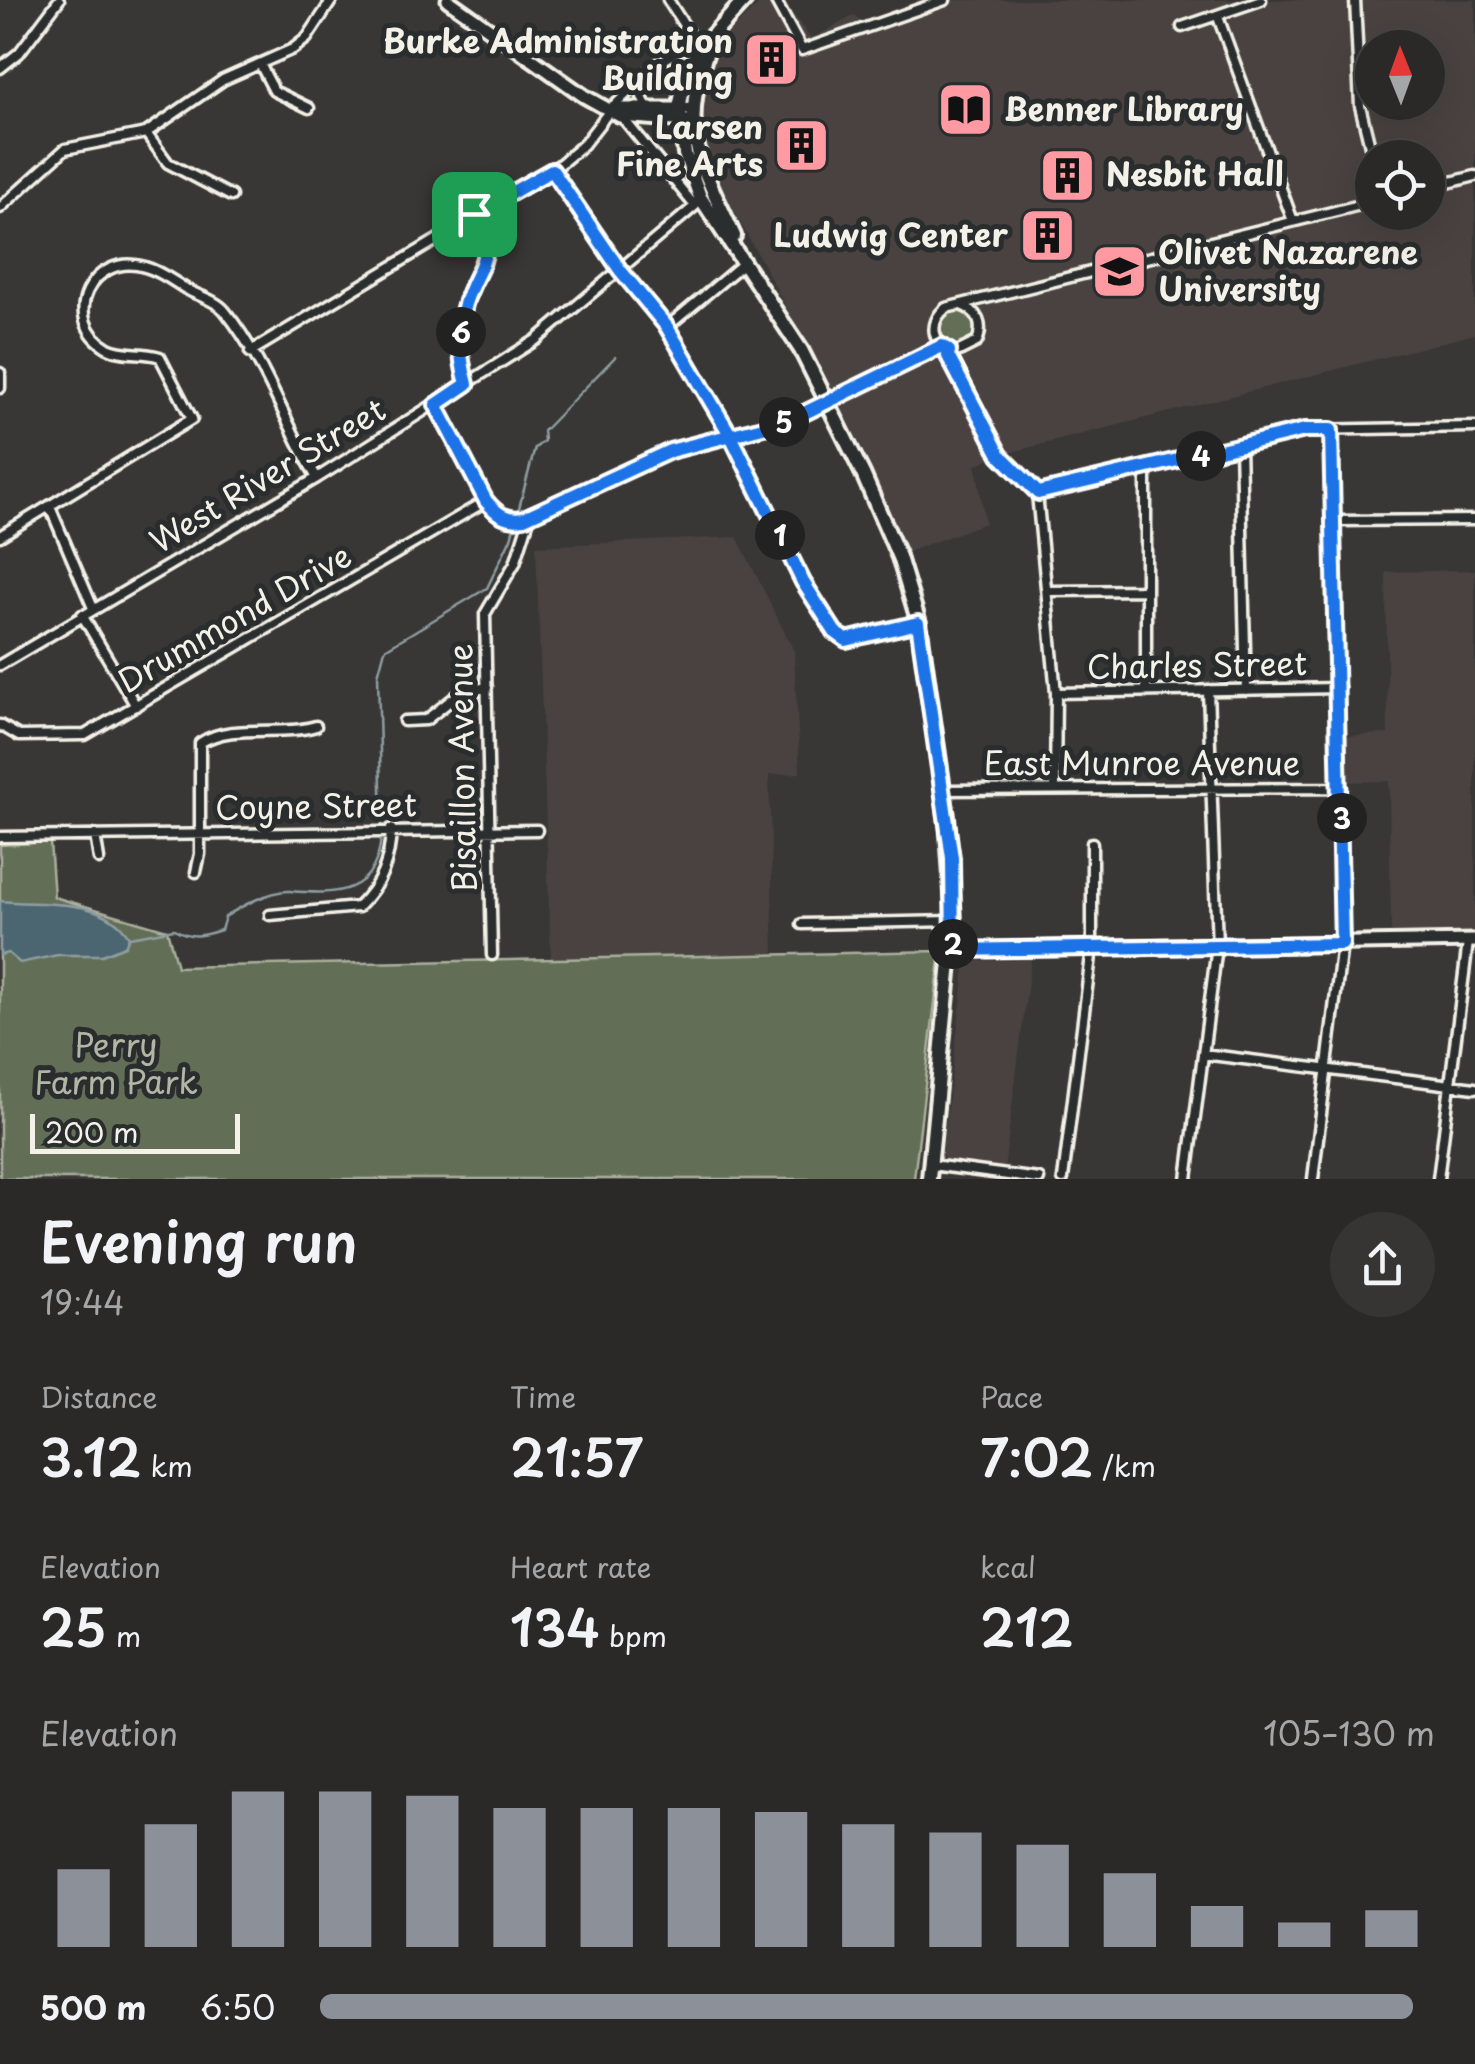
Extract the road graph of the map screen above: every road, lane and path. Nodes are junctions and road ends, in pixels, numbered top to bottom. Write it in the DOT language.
graph roads {
  1 [pos="59,0"];
  2 [pos="332,0"];
  3 [pos="448,0"];
  4 [pos="668,0"];
  5 [pos="745,0"];
  6 [pos="774,0"];
  7 [pos="945,0"];
  8 [pos="1261,0"];
  9 [pos="1355,0"];
  10 [pos="1218,16"];
  11 [pos="1182,27"];
  12 [pos="260,64"];
  13 [pos="0,68"];
  14 [pos="637,84"];
  15 [pos="646,106"];
  16 [pos="309,108"];
  17 [pos="615,112"];
  18 [pos="686,115"];
  19 [pos="146,133"];
  20 [pos="1368,140"];
  21 [pos="552,170"];
  22 [pos="1475,176"];
  23 [pos="1445,184"];
  24 [pos="231,196"];
  25 [pos="701,204"];
  26 [pos="1355,206"];
  27 [pos="0,208"];
  28 [pos="474,214"];
  29 [pos="1293,221"];
  30 [pos="746,262"];
  31 [pos="620,270"];
  32 [pos="960,305"];
  33 [pos="667,327"];
  34 [pos="945,348"];
  35 [pos="250,352"];
  36 [pos="0,374"];
  37 [pos="467,384"];
  38 [pos="0,388"];
  39 [pos="826,400"];
  40 [pos="436,405"];
  41 [pos="1475,426"];
  42 [pos="1331,430"];
  43 [pos="731,436"];
  44 [pos="1240,445"];
  45 [pos="1146,471"];
  46 [pos="317,478"];
  47 [pos="1038,493"];
  48 [pos="486,501"];
  49 [pos="50,506"];
  50 [pos="527,516"];
  51 [pos="1475,520"];
  52 [pos="1334,521"];
  53 [pos="0,536"];
  54 [pos="1146,590"];
  55 [pos="1050,591"];
  56 [pos="93,608"];
  57 [pos="82,614"];
  58 [pos="918,623"];
  59 [pos="0,665"];
  60 [pos="487,687"];
  61 [pos="1339,688"];
  62 [pos="1208,690"];
  63 [pos="1246,690"];
  64 [pos="1146,692"];
  65 [pos="1056,694"];
  66 [pos="136,706"];
  67 [pos="404,721"];
  68 [pos="0,725"];
  69 [pos="316,726"];
  70 [pos="1056,788"];
  71 [pos="1342,788"];
  72 [pos="1211,789"];
  73 [pos="942,790"];
  74 [pos="391,829"];
  75 [pos="491,830"];
  76 [pos="537,830"];
  77 [pos="200,833"];
  78 [pos="95,835"];
  79 [pos="0,837"];
  80 [pos="1092,842"];
  81 [pos="99,859"];
  82 [pos="196,872"];
  83 [pos="270,915"];
  84 [pos="954,920"];
  85 [pos="802,924"];
  86 [pos="1471,941"];
  87 [pos="1342,944"];
  88 [pos="1216,946"];
  89 [pos="1092,948"];
  90 [pos="953,950"];
  91 [pos="492,955"];
  92 [pos="1203,1054"];
  93 [pos="1327,1069"];
  94 [pos="1450,1084"];
  95 [pos="1475,1088"];
  96 [pos="930,1172"];
  97 [pos="1039,1179"];
  98 [pos="1063,1179"];
  99 [pos="1187,1179"];
  100 [pos="1313,1179"];
  101 [pos="1438,1179"];
  1 -- 13 [label="street"];
  2 -- 12 [label="street"];
  3 -- 17 [label="main road"];
  4 -- 14 [label="street"];
  5 -- 18 [label="main road"];
  6 -- 7 [label="street"];
  8 -- 10 [label="street"];
  9 -- 20 [label="street"];
  10 -- 11 [label="street"];
  10 -- 29 [label="street"];
  12 -- 16 [label="street"];
  12 -- 19 [label="street"];
  14 -- 15 [label="street"];
  14 -- 17 [label="street"];
  15 -- 17 [label="main road"];
  15 -- 18 [label="main road"];
  17 -- 18 [label="main road"];
  17 -- 21 [label="street"];
  17 -- 25 [label="street"];
  18 -- 25 [label="main road"];
  18 -- 30 [label="main road"];
  19 -- 24 [label="street"];
  19 -- 27 [label="street"];
  21 -- 28 [label="street"];
  21 -- 31 [label="street"];
  22 -- 23 [label="street"];
  25 -- 30 [label="main road"];
  25 -- 31 [label="street, West River Street"];
  26 -- 29 [label="street"];
  28 -- 35 [label="street"];
  28 -- 37 [label="street"];
  29 -- 32 [label="street"];
  30 -- 33 [label="street"];
  30 -- 39 [label="main road"];
  31 -- 33 [label="street"];
  31 -- 37 [label="street, West River Street"];
  32 -- 34 [label="street"];
  32 -- 34 [label="street"];
  33 -- 43 [label="street"];
  34 -- 39 [label="street"];
  34 -- 47 [label="street"];
  35 -- 46 [label="street"];
  35 -- 49 [label="street"];
  36 -- 38 [label="street"];
  37 -- 40 [label="street, West River Street"];
  39 -- 43 [label="street"];
  39 -- 58 [label="main road"];
  40 -- 46 [label="street, West River Street"];
  40 -- 48 [label="street"];
  41 -- 42 [label="street"];
  42 -- 44 [label="street"];
  42 -- 52 [label="street"];
  43 -- 50 [label="street"];
  43 -- 58 [label="street"];
  44 -- 45 [label="street"];
  44 -- 63 [label="street"];
  45 -- 47 [label="street"];
  45 -- 54 [label="street"];
  46 -- 56 [label="street, West River Street"];
  47 -- 55 [label="street"];
  48 -- 50 [label="street"];
  48 -- 66 [label="street, Drummond Drive"];
  49 -- 53 [label="street"];
  49 -- 56 [label="street"];
  50 -- 60 [label="street, Bisaillon Avenue"];
  51 -- 52 [label="street"];
  52 -- 61 [label="street"];
  54 -- 55 [label="street"];
  54 -- 64 [label="street"];
  55 -- 65 [label="street"];
  56 -- 57 [label="street, West River Street"];
  57 -- 59 [label="street, West River Street"];
  57 -- 66 [label="street"];
  58 -- 73 [label="main road"];
  60 -- 67 [label="street"];
  60 -- 75 [label="street, Bisaillon Avenue"];
  61 -- 63 [label="street, Charles Street"];
  61 -- 71 [label="street"];
  62 -- 63 [label="street, Charles Street"];
  62 -- 64 [label="street, Charles Street"];
  62 -- 72 [label="street"];
  64 -- 65 [label="street, Charles Street"];
  65 -- 70 [label="street"];
  66 -- 68 [label="street, Drummond Drive"];
  69 -- 77 [label="street"];
  70 -- 72 [label="street, East Munroe Avenue"];
  70 -- 73 [label="street, East Munroe Avenue"];
  71 -- 72 [label="street, East Munroe Avenue"];
  71 -- 87 [label="street"];
  72 -- 88 [label="street"];
  73 -- 84 [label="main road"];
  74 -- 75 [label="street, Coyne Street"];
  74 -- 77 [label="street, Coyne Street"];
  74 -- 83 [label="street"];
  75 -- 76 [label="street, Coyne Street"];
  75 -- 91 [label="street, Bisaillon Avenue"];
  77 -- 78 [label="street, Coyne Street"];
  77 -- 82 [label="street"];
  78 -- 79 [label="street, Coyne Street"];
  78 -- 81 [label="street"];
  80 -- 89 [label="street"];
  84 -- 85 [label="street"];
  84 -- 90 [label="main road"];
  86 -- 87 [label="main road"];
  86 -- 94 [label="street"];
  87 -- 88 [label="main road"];
  87 -- 93 [label="street"];
  88 -- 89 [label="main road"];
  88 -- 92 [label="street"];
  89 -- 90 [label="main road"];
  89 -- 98 [label="street"];
  90 -- 96 [label="main road"];
  92 -- 93 [label="street"];
  92 -- 99 [label="street"];
  93 -- 94 [label="street"];
  93 -- 100 [label="street"];
  94 -- 95 [label="street"];
  94 -- 101 [label="street"];
  96 -- 97 [label="street"];
}
